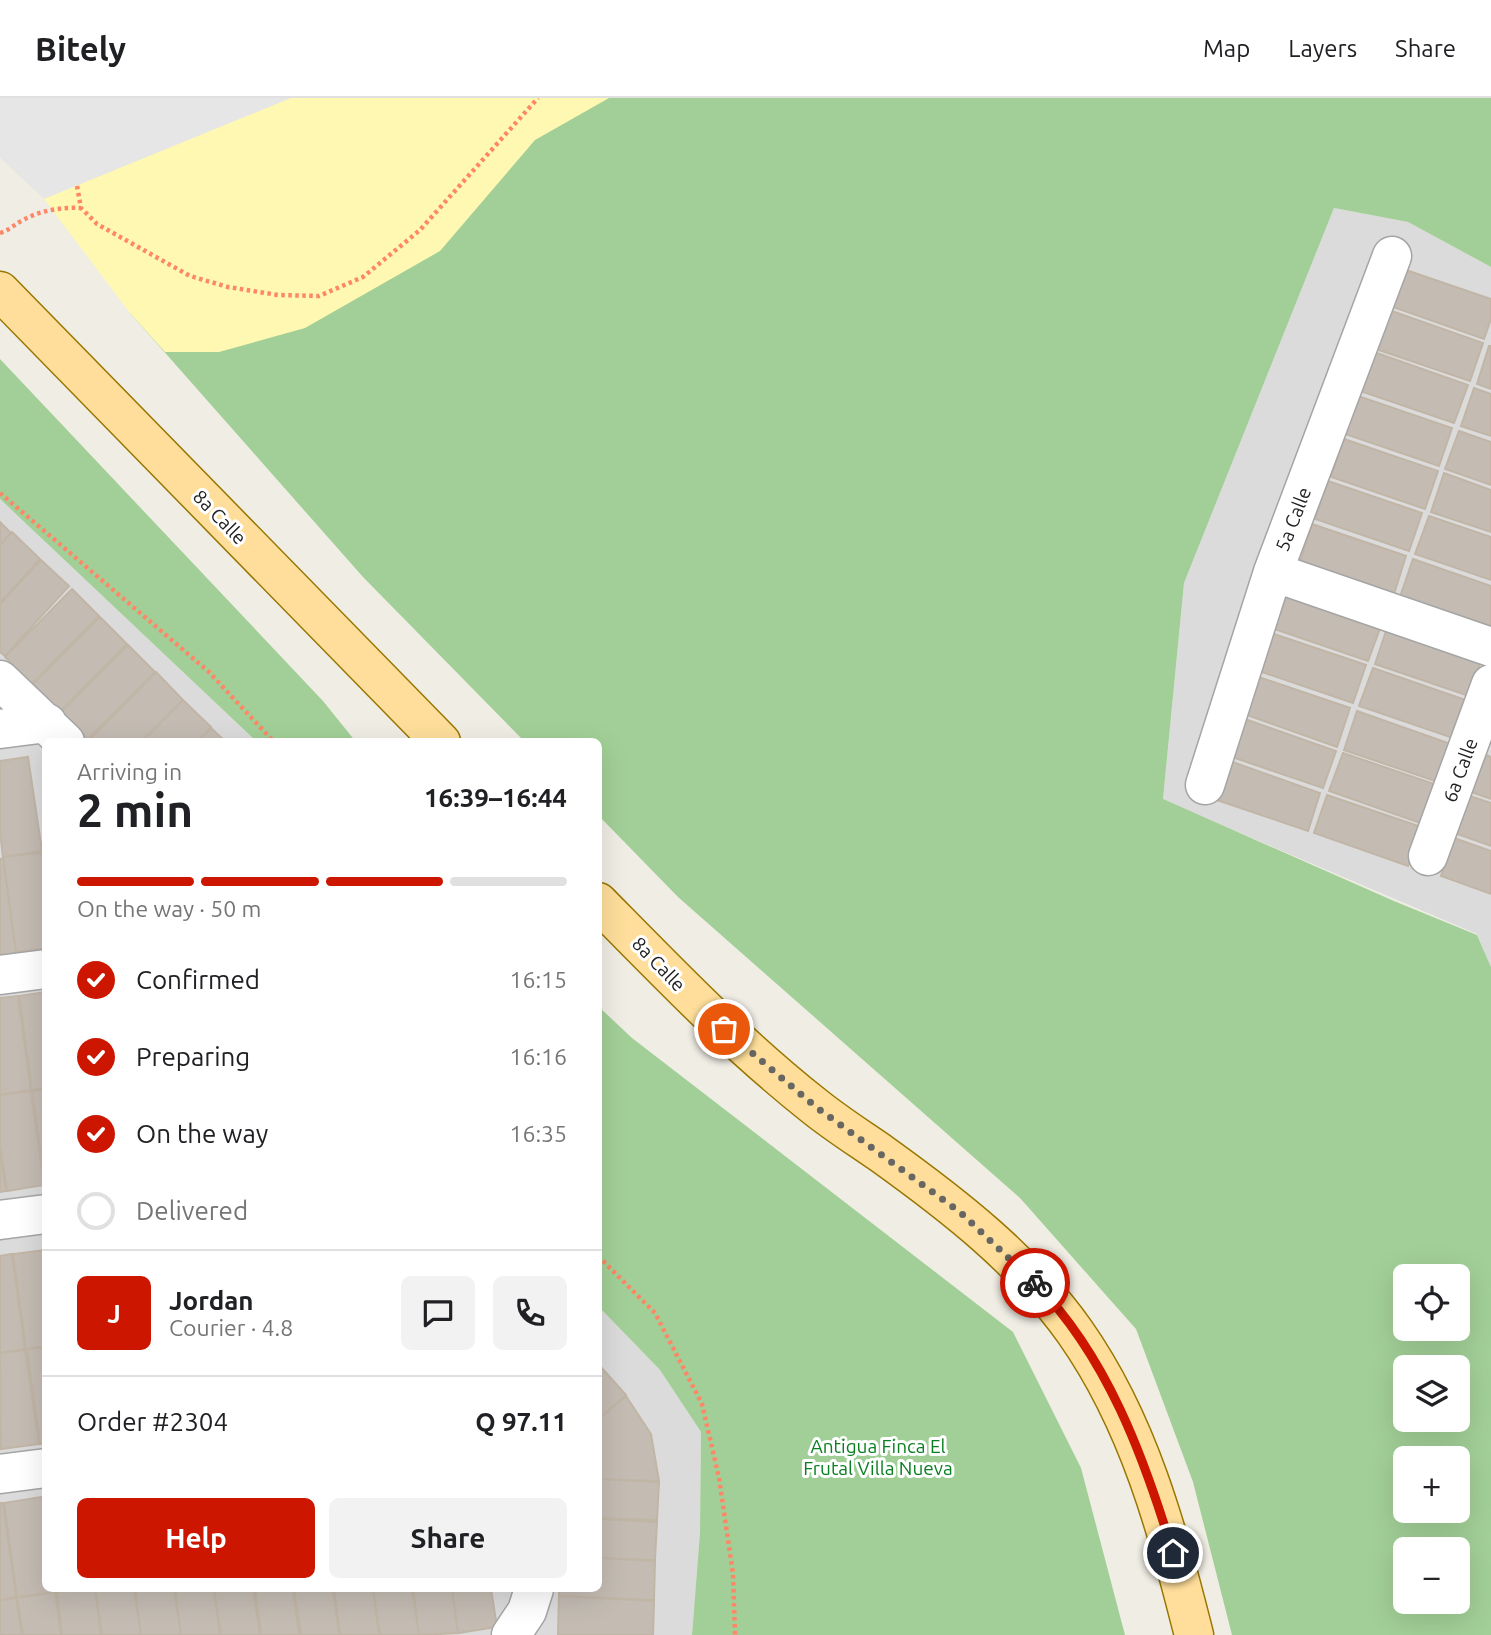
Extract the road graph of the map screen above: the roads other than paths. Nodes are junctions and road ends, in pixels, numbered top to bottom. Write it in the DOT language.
graph roads {
  1 [pos="1392,256"];
  2 [pos="0,290"];
  3 [pos="1273,572"];
  4 [pos="1491,647"];
  5 [pos="0,680"];
  6 [pos="1491,684"];
  7 [pos="0,729"];
  8 [pos="56,733"];
  9 [pos="437,738"];
  10 [pos="1205,785"];
  11 [pos="1428,856"];
  12 [pos="602,906"];
  13 [pos="42,970"];
  14 [pos="0,975"];
  15 [pos="42,1215"];
  16 [pos="0,1220"];
  17 [pos="42,1469"];
  18 [pos="0,1474"];
  19 [pos="533,1592"];
  20 [pos="510,1635"];
  21 [pos="1194,1635"];
  1 -- 3 [label="street, 5a Calle"];
  2 -- 9 [label="main road, 8a Calle"];
  3 -- 4 [label="street"];
  3 -- 10 [label="street, 5a Calle"];
  5 -- 8 [label="street"];
  6 -- 11 [label="street, 6a Calle"];
  7 -- 8 [label="street"];
  12 -- 21 [label="main road, 8a Calle"];
  13 -- 14 [label="street"];
  15 -- 16 [label="street"];
  17 -- 18 [label="street"];
  19 -- 20 [label="street"];
}
